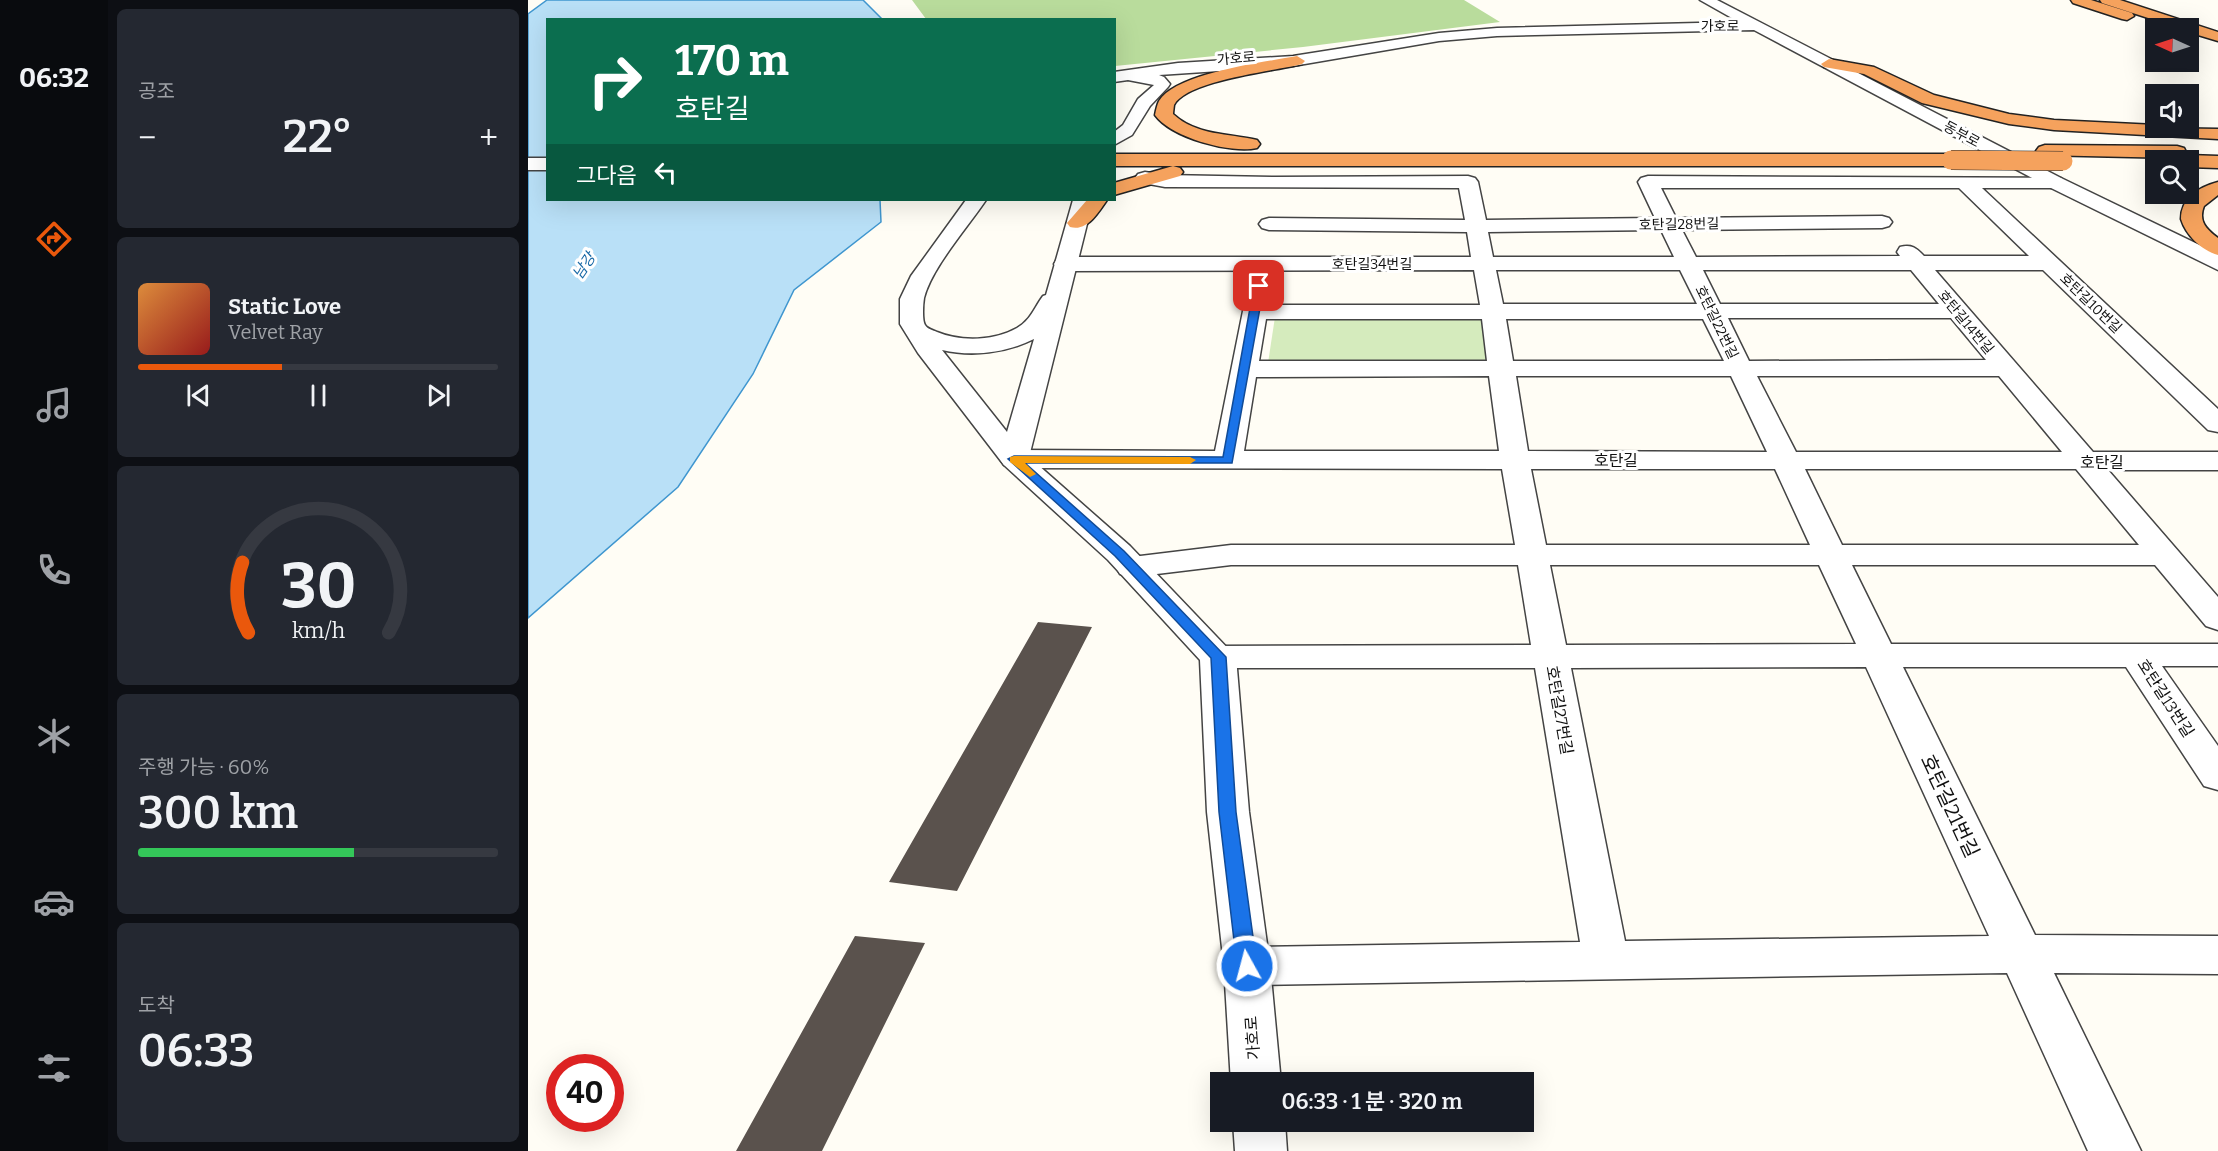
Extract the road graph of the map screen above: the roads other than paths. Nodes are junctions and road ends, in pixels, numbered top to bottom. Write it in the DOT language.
graph roads {
  1 [pos="1708,0"];
  2 [pos="2078,0"];
  3 [pos="2107,0"];
  4 [pos="2151,0"];
  5 [pos="2200,16"];
  6 [pos="2145,22"];
  7 [pos="1756,26"];
  8 [pos="1686,27"];
  9 [pos="2218,37"];
  10 [pos="2199,40"];
  11 [pos="1363,43"];
  12 [pos="2218,46"];
  13 [pos="1798,48"];
  14 [pos="1297,61"];
  15 [pos="1258,64"];
  16 [pos="1829,64"];
  17 [pos="1116,76"];
  18 [pos="1116,76"];
  19 [pos="1116,76"];
  20 [pos="1160,90"];
  21 [pos="2218,134"];
  22 [pos="1116,139"];
  23 [pos="1116,152"];
  24 [pos="2218,153"];
  25 [pos="528,155"];
  26 [pos="546,155"];
  27 [pos="1943,155"];
  28 [pos="1415,156"];
  29 [pos="1116,160"];
  30 [pos="2145,161"];
  31 [pos="2199,161"];
  32 [pos="2218,162"];
  33 [pos="528,164"];
  34 [pos="546,164"];
  35 [pos="1145,178"];
  36 [pos="1848,182"];
  37 [pos="1964,182"];
  38 [pos="2054,182"];
  39 [pos="1276,183"];
  40 [pos="1116,188"];
  41 [pos="2218,189"];
  42 [pos="975,201"];
  43 [pos="1095,201"];
  44 [pos="1080,211"];
  45 [pos="1882,222"];
  46 [pos="1269,224"];
  47 [pos="1668,224"];
  48 [pos="1475,226"];
  49 [pos="2218,248"];
  50 [pos="1482,263"];
  51 [pos="1688,263"];
  52 [pos="1917,263"];
  53 [pos="2048,263"];
  54 [pos="2218,263"];
  55 [pos="1262,264"];
  56 [pos="1063,274"];
  57 [pos="1957,311"];
  58 [pos="1256,312"];
  59 [pos="1712,312"];
  60 [pos="1493,313"];
  61 [pos="918,333"];
  62 [pos="1740,368"];
  63 [pos="2005,368"];
  64 [pos="1245,369"];
  65 [pos="1501,369"];
  66 [pos="2218,424"];
  67 [pos="1014,459"];
  68 [pos="1228,460"];
  69 [pos="1515,460"];
  70 [pos="1786,461"];
  71 [pos="2218,461"];
  72 [pos="2084,462"];
  73 [pos="1532,553"];
  74 [pos="1830,554"];
  75 [pos="2163,555"];
  76 [pos="1132,567"];
  77 [pos="2218,619"];
  78 [pos="2136,655"];
  79 [pos="2218,655"];
  80 [pos="1551,656"];
  81 [pos="1879,656"];
  82 [pos="1218,657"];
  83 [pos="2218,776"];
  84 [pos="2019,954"];
  85 [pos="2218,955"];
  86 [pos="1605,961"];
  87 [pos="1247,966"];
  88 [pos="1255,1072"];
  89 [pos="1260,1132"];
  90 [pos="1261,1151"];
  91 [pos="2115,1151"];
  1 -- 7 [label="street, 동부로"];
  1 -- 8 [label="street"];
  2 -- 6 [label="highway"];
  3 -- 9 [label="highway"];
  4 -- 5 [label="highway"];
  7 -- 8 [label="street, 가호로"];
  7 -- 13 [label="street, 동부로"];
  8 -- 11 [label="street, 가호로"];
  8 -- 13 [label="street"];
  8 -- 14 [label="street, 가호로"];
  10 -- 12 [label="highway"];
  11 -- 15 [label="street"];
  11 -- 17 [label="street, 가호로"];
  13 -- 16 [label="street, 동부로"];
  14 -- 15 [label="street, 가호로"];
  14 -- 28 [label="highway"];
  15 -- 18 [label="street, 가호로"];
  15 -- 20 [label="street"];
  16 -- 21 [label="highway"];
  16 -- 38 [label="street, 동부로"];
  19 -- 20 [label="street"];
  20 -- 22 [label="street"];
  23 -- 28 [label="highway"];
  24 -- 27 [label="highway"];
  25 -- 26 [label="street"];
  27 -- 28 [label="highway"];
  27 -- 30 [label="highway, bridge"];
  28 -- 29 [label="highway"];
  28 -- 35 [label="highway"];
  31 -- 32 [label="highway"];
  33 -- 34 [label="street"];
  35 -- 39 [label="street"];
  35 -- 40 [label="highway"];
  36 -- 37 [label="street"];
  36 -- 45 [label="street, 호탄길14번길"];
  36 -- 47 [label="street, 호탄길22번길"];
  37 -- 38 [label="street"];
  37 -- 53 [label="street, 호탄길10번길"];
  38 -- 54 [label="street, 동부로"];
  39 -- 46 [label="street"];
  39 -- 48 [label="street"];
  41 -- 49 [label="highway"];
  42 -- 61 [label="street"];
  43 -- 44 [label="highway"];
  44 -- 56 [label="street"];
  45 -- 47 [label="street, 호탄길28번길"];
  45 -- 52 [label="street, 호탄길14번길"];
  46 -- 48 [label="street, 호탄길28번길"];
  46 -- 55 [label="street"];
  47 -- 48 [label="street, 호탄길28번길"];
  47 -- 51 [label="street, 호탄길22번길"];
  48 -- 50 [label="street"];
  50 -- 51 [label="street"];
  50 -- 55 [label="street, 호탄길34번길"];
  50 -- 60 [label="street"];
  51 -- 52 [label="street"];
  51 -- 59 [label="street, 호탄길22번길"];
  52 -- 53 [label="street"];
  52 -- 57 [label="street, 호탄길14번길"];
  53 -- 66 [label="street, 호탄길10번길"];
  55 -- 56 [label="street, 호탄길34번길"];
  55 -- 58 [label="street"];
  56 -- 61 [label="street"];
  56 -- 67 [label="street"];
  57 -- 59 [label="street"];
  57 -- 63 [label="street, 호탄길14번길"];
  58 -- 60 [label="street"];
  58 -- 64 [label="street"];
  59 -- 60 [label="street"];
  59 -- 62 [label="street, 호탄길22번길"];
  60 -- 65 [label="street"];
  61 -- 67 [label="street"];
  62 -- 63 [label="street"];
  62 -- 65 [label="street"];
  62 -- 70 [label="street, 호탄길22번길"];
  63 -- 72 [label="street, 호탄길14번길"];
  64 -- 65 [label="street"];
  64 -- 68 [label="street"];
  65 -- 69 [label="street"];
  67 -- 68 [label="street, 호탄길"];
  67 -- 76 [label="street"];
  68 -- 69 [label="street, 호탄길"];
  69 -- 70 [label="street, 호탄길"];
  69 -- 73 [label="street, 호탄길27번길"];
  70 -- 72 [label="street, 호탄길"];
  70 -- 74 [label="street, 호탄길21번길"];
  71 -- 72 [label="street, 호탄길"];
  72 -- 75 [label="street"];
  73 -- 74 [label="street"];
  73 -- 76 [label="street"];
  73 -- 80 [label="street, 호탄길27번길"];
  74 -- 75 [label="street"];
  74 -- 81 [label="street, 호탄길21번길"];
  75 -- 77 [label="street"];
  76 -- 82 [label="street"];
  78 -- 79 [label="street, 호탄길13번길"];
  78 -- 81 [label="street"];
  78 -- 83 [label="street, 호탄길13번길"];
  80 -- 81 [label="street"];
  80 -- 82 [label="street"];
  80 -- 86 [label="street, 호탄길27번길"];
  81 -- 84 [label="street, 호탄길21번길"];
  82 -- 87 [label="street, 가호로"];
  84 -- 85 [label="street"];
  84 -- 86 [label="street"];
  84 -- 91 [label="street, 호탄길21번길"];
  86 -- 87 [label="street"];
  87 -- 88 [label="street, 가호로"];
  89 -- 90 [label="street"];
}
